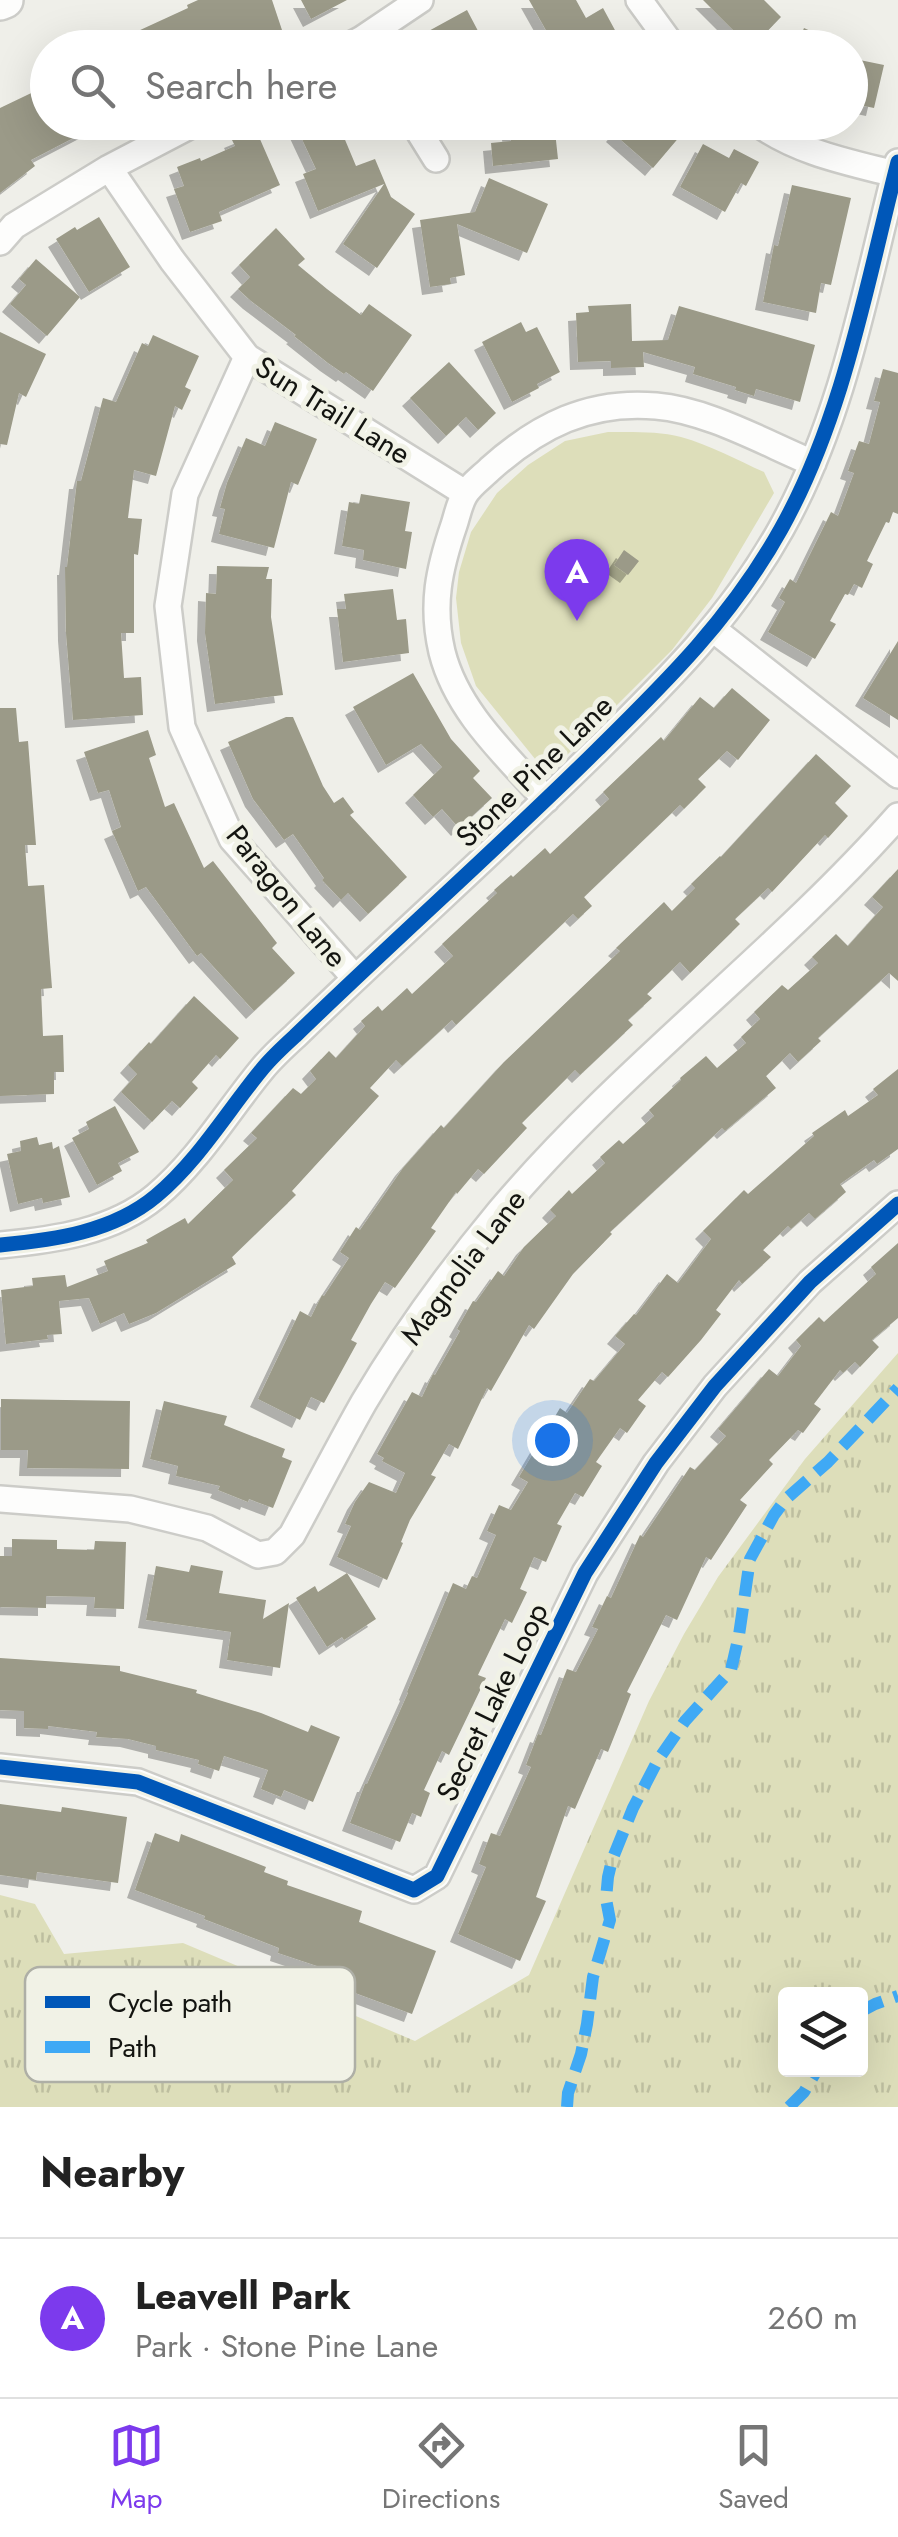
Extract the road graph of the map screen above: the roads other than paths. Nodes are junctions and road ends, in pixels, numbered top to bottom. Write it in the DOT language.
graph roads {
  1 [pos="420,0"];
  2 [pos="639,0"];
  3 [pos="379,30"];
  4 [pos="661,30"];
  5 [pos="162,140"];
  6 [pos="425,140"];
  7 [pos="788,140"];
  8 [pos="436,159"];
  9 [pos="108,168"];
  10 [pos="896,168"];
  11 [pos="0,242"];
  12 [pos="247,357"];
  13 [pos="813,463"];
  14 [pos="464,493"];
  15 [pos="714,629"];
  16 [pos="898,775"];
  17 [pos="546,800"];
  18 [pos="898,816"];
  19 [pos="354,978"];
  20 [pos="898,1204"];
  21 [pos="0,1245"];
  22 [pos="0,1499"];
  23 [pos="0,1767"];
  1 -- 3 [label="street"];
  2 -- 4 [label="street"];
  5 -- 9 [label="street"];
  6 -- 8 [label="street"];
  7 -- 10 [label="street"];
  9 -- 11 [label="street"];
  9 -- 12 [label="street, Sun Trail Lane"];
  10 -- 13 [label="street, Stone Pine Lane"];
  12 -- 14 [label="street, Sun Trail Lane"];
  12 -- 19 [label="street, Paragon Lane"];
  13 -- 14 [label="street"];
  13 -- 15 [label="street, Stone Pine Lane"];
  14 -- 17 [label="street"];
  15 -- 16 [label="street"];
  15 -- 17 [label="street, Stone Pine Lane"];
  17 -- 19 [label="street, Stone Pine Lane"];
  18 -- 22 [label="street, Magnolia Lane"];
  19 -- 21 [label="street, Stone Pine Lane"];
  20 -- 23 [label="street, Secret Lake Loop"];
}
